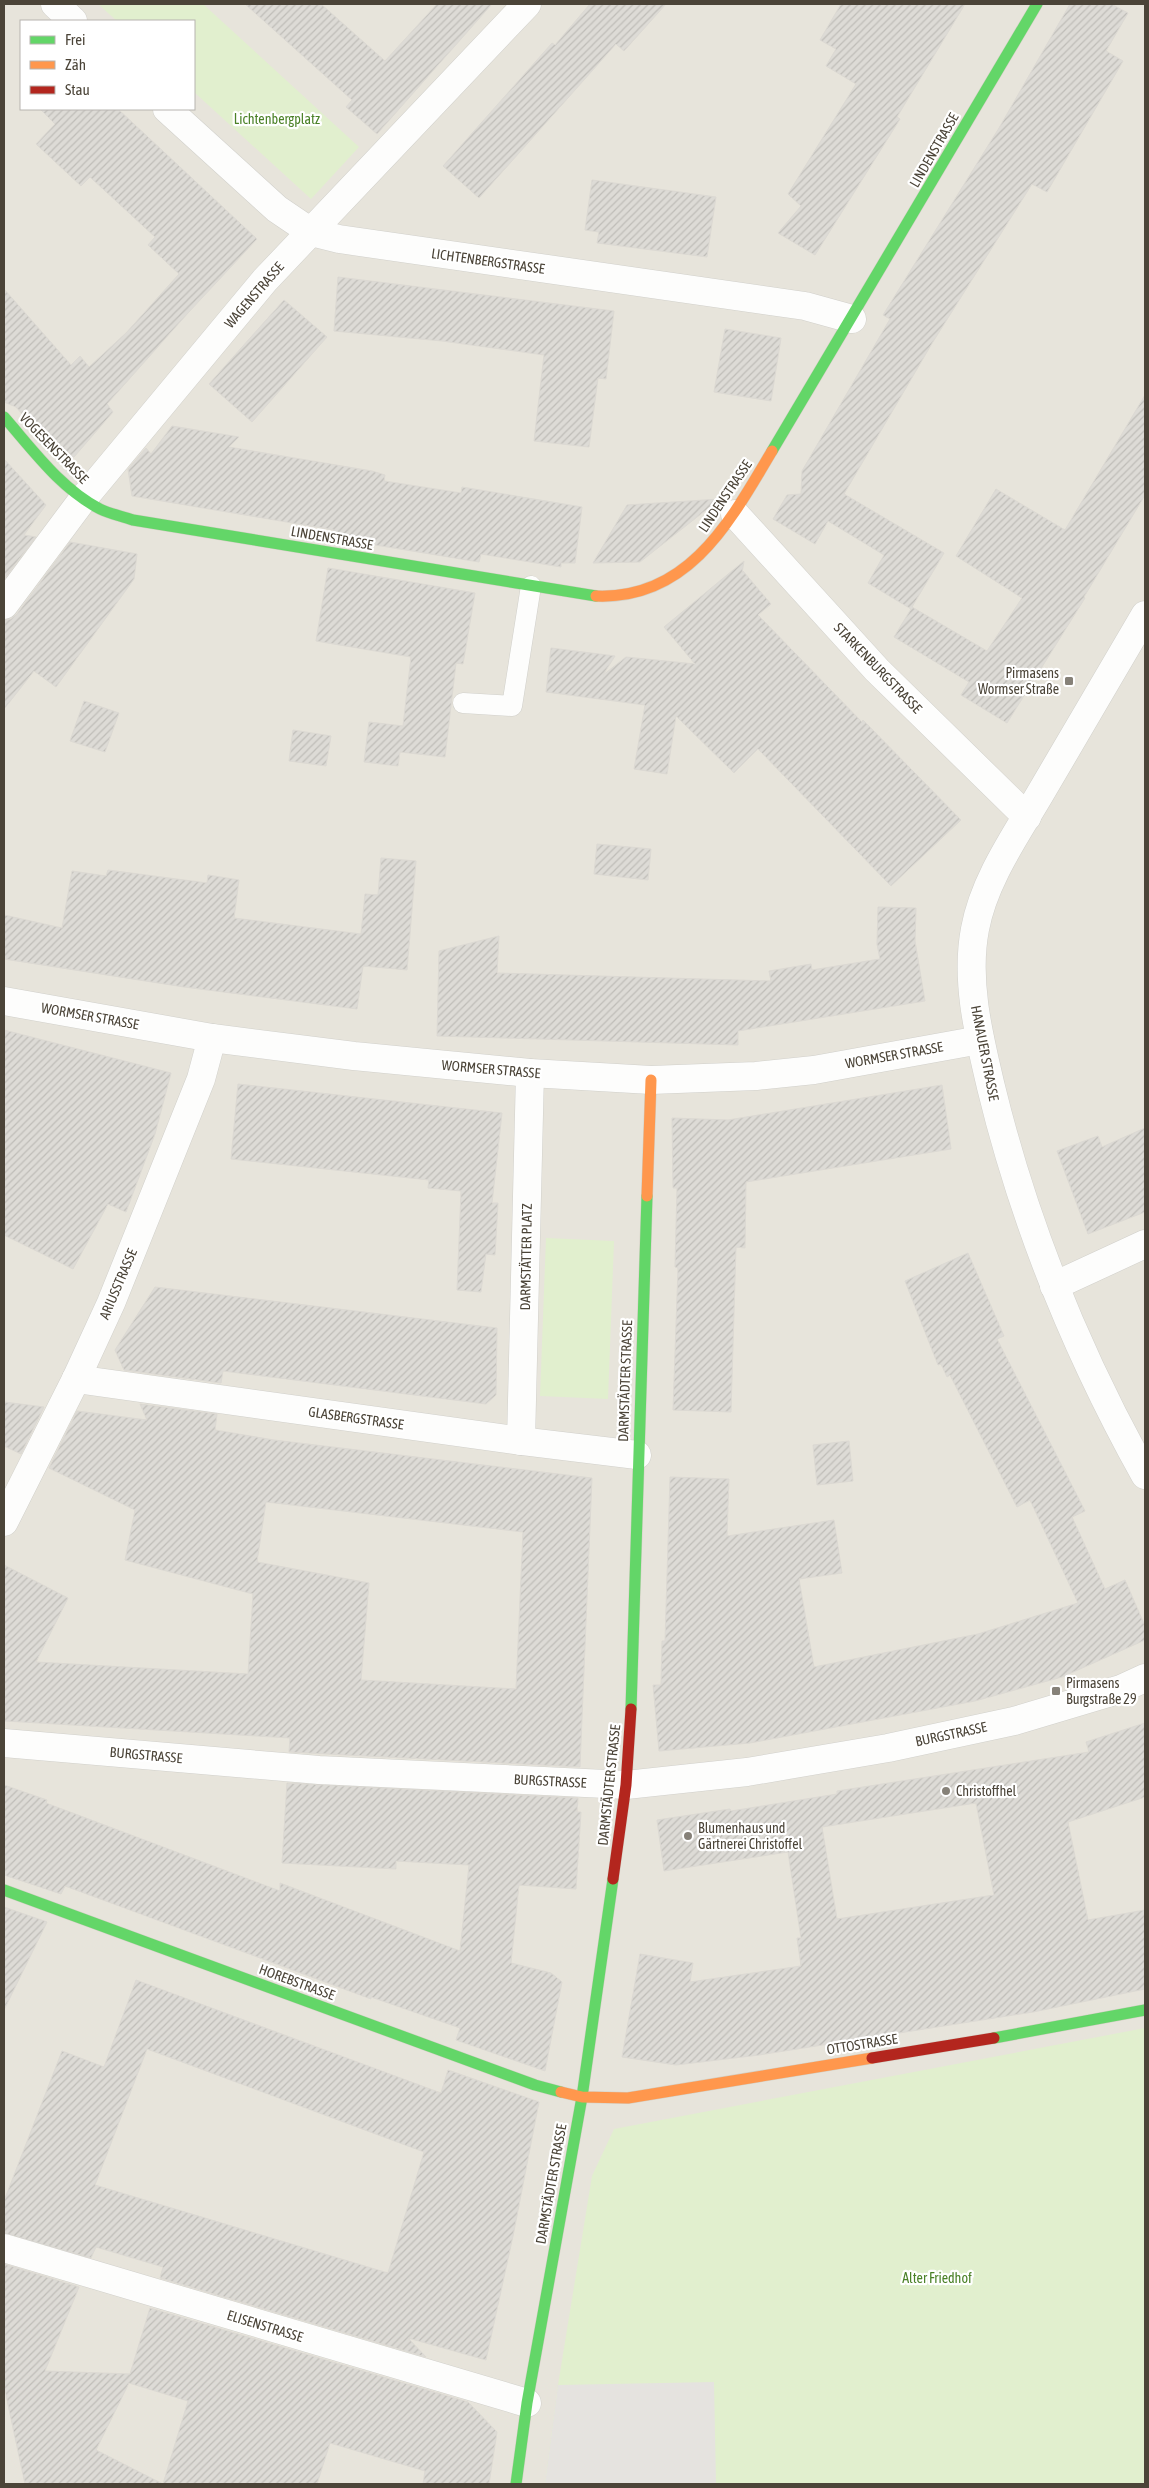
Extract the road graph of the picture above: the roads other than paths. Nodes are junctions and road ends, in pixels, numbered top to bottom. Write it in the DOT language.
graph roads {
  1 [pos="55,4"];
  2 [pos="527,4"];
  3 [pos="1037,4"];
  4 [pos="72,20"];
  5 [pos="168,110"];
  6 [pos="311,232"];
  7 [pos="852,319"];
  8 [pos="4,417"];
  9 [pos="83,499"];
  10 [pos="735,514"];
  11 [pos="531,586"];
  12 [pos="4,606"];
  13 [pos="1145,615"];
  14 [pos="463,703"];
  15 [pos="1027,817"];
  16 [pos="4,1001"];
  17 [pos="212,1038"];
  18 [pos="980,1040"];
  19 [pos="530,1073"];
  20 [pos="651,1080"];
  21 [pos="1145,1244"];
  22 [pos="1054,1286"];
  23 [pos="76,1379"];
  24 [pos="521,1441"];
  25 [pos="637,1455"];
  26 [pos="1145,1475"];
  27 [pos="4,1522"];
  28 [pos="1145,1678"];
  29 [pos="4,1743"];
  30 [pos="626,1785"];
  31 [pos="4,1890"];
  32 [pos="1145,2010"];
  33 [pos="582,2097"];
  34 [pos="4,2248"];
  35 [pos="527,2403"];
  36 [pos="516,2484"];
  1 -- 4 [label="street"];
  2 -- 6 [label="street, WAGENSTRASSE"];
  3 -- 7 [label="street, LINDENSTRASSE"];
  5 -- 6 [label="street, LICHTENBERGSTRASSE"];
  6 -- 7 [label="street, LICHTENBERGSTRASSE"];
  6 -- 9 [label="street, WAGENSTRASSE"];
  7 -- 10 [label="street, LINDENSTRASSE"];
  8 -- 9 [label="street, VOGESENSTRASSE"];
  9 -- 11 [label="street, LINDENSTRASSE"];
  9 -- 12 [label="street, WAGENSTRASSE"];
  10 -- 11 [label="street, LINDENSTRASSE"];
  10 -- 15 [label="street, STARKENBURGSTRASSE"];
  11 -- 14 [label="lane"];
  13 -- 15 [label="street, HANAUER STRASSE"];
  15 -- 18 [label="street, HANAUER STRASSE"];
  16 -- 17 [label="street, WORMSER STRASSE"];
  17 -- 19 [label="street, WORMSER STRASSE"];
  17 -- 23 [label="street, ARIUSSTRASSE"];
  18 -- 20 [label="street, WORMSER STRASSE"];
  18 -- 22 [label="street, HANAUER STRASSE"];
  19 -- 20 [label="street, WORMSER STRASSE"];
  19 -- 24 [label="street, DARMSTÄTTER PLATZ"];
  20 -- 25 [label="street, DARMSTÄDTER STRASSE"];
  21 -- 22 [label="street"];
  22 -- 26 [label="street, HANAUER STRASSE"];
  23 -- 24 [label="street, GLASBERGSTRASSE"];
  23 -- 27 [label="street, ARIUSSTRASSE"];
  24 -- 25 [label="street, GLASBERGSTRASSE"];
  25 -- 30 [label="street, DARMSTÄDTER STRASSE"];
  28 -- 30 [label="street, BURGSTRASSE"];
  29 -- 30 [label="street, BURGSTRASSE"];
  30 -- 33 [label="street, DARMSTÄDTER STRASSE"];
  31 -- 33 [label="street, HOREBSTRASSE"];
  32 -- 33 [label="street, OTTOSTRASSE"];
  33 -- 35 [label="street, DARMSTÄDTER STRASSE"];
  34 -- 35 [label="street, ELISENSTRASSE"];
  35 -- 36 [label="street, DARMSTÄDTER STRASSE"];
}
